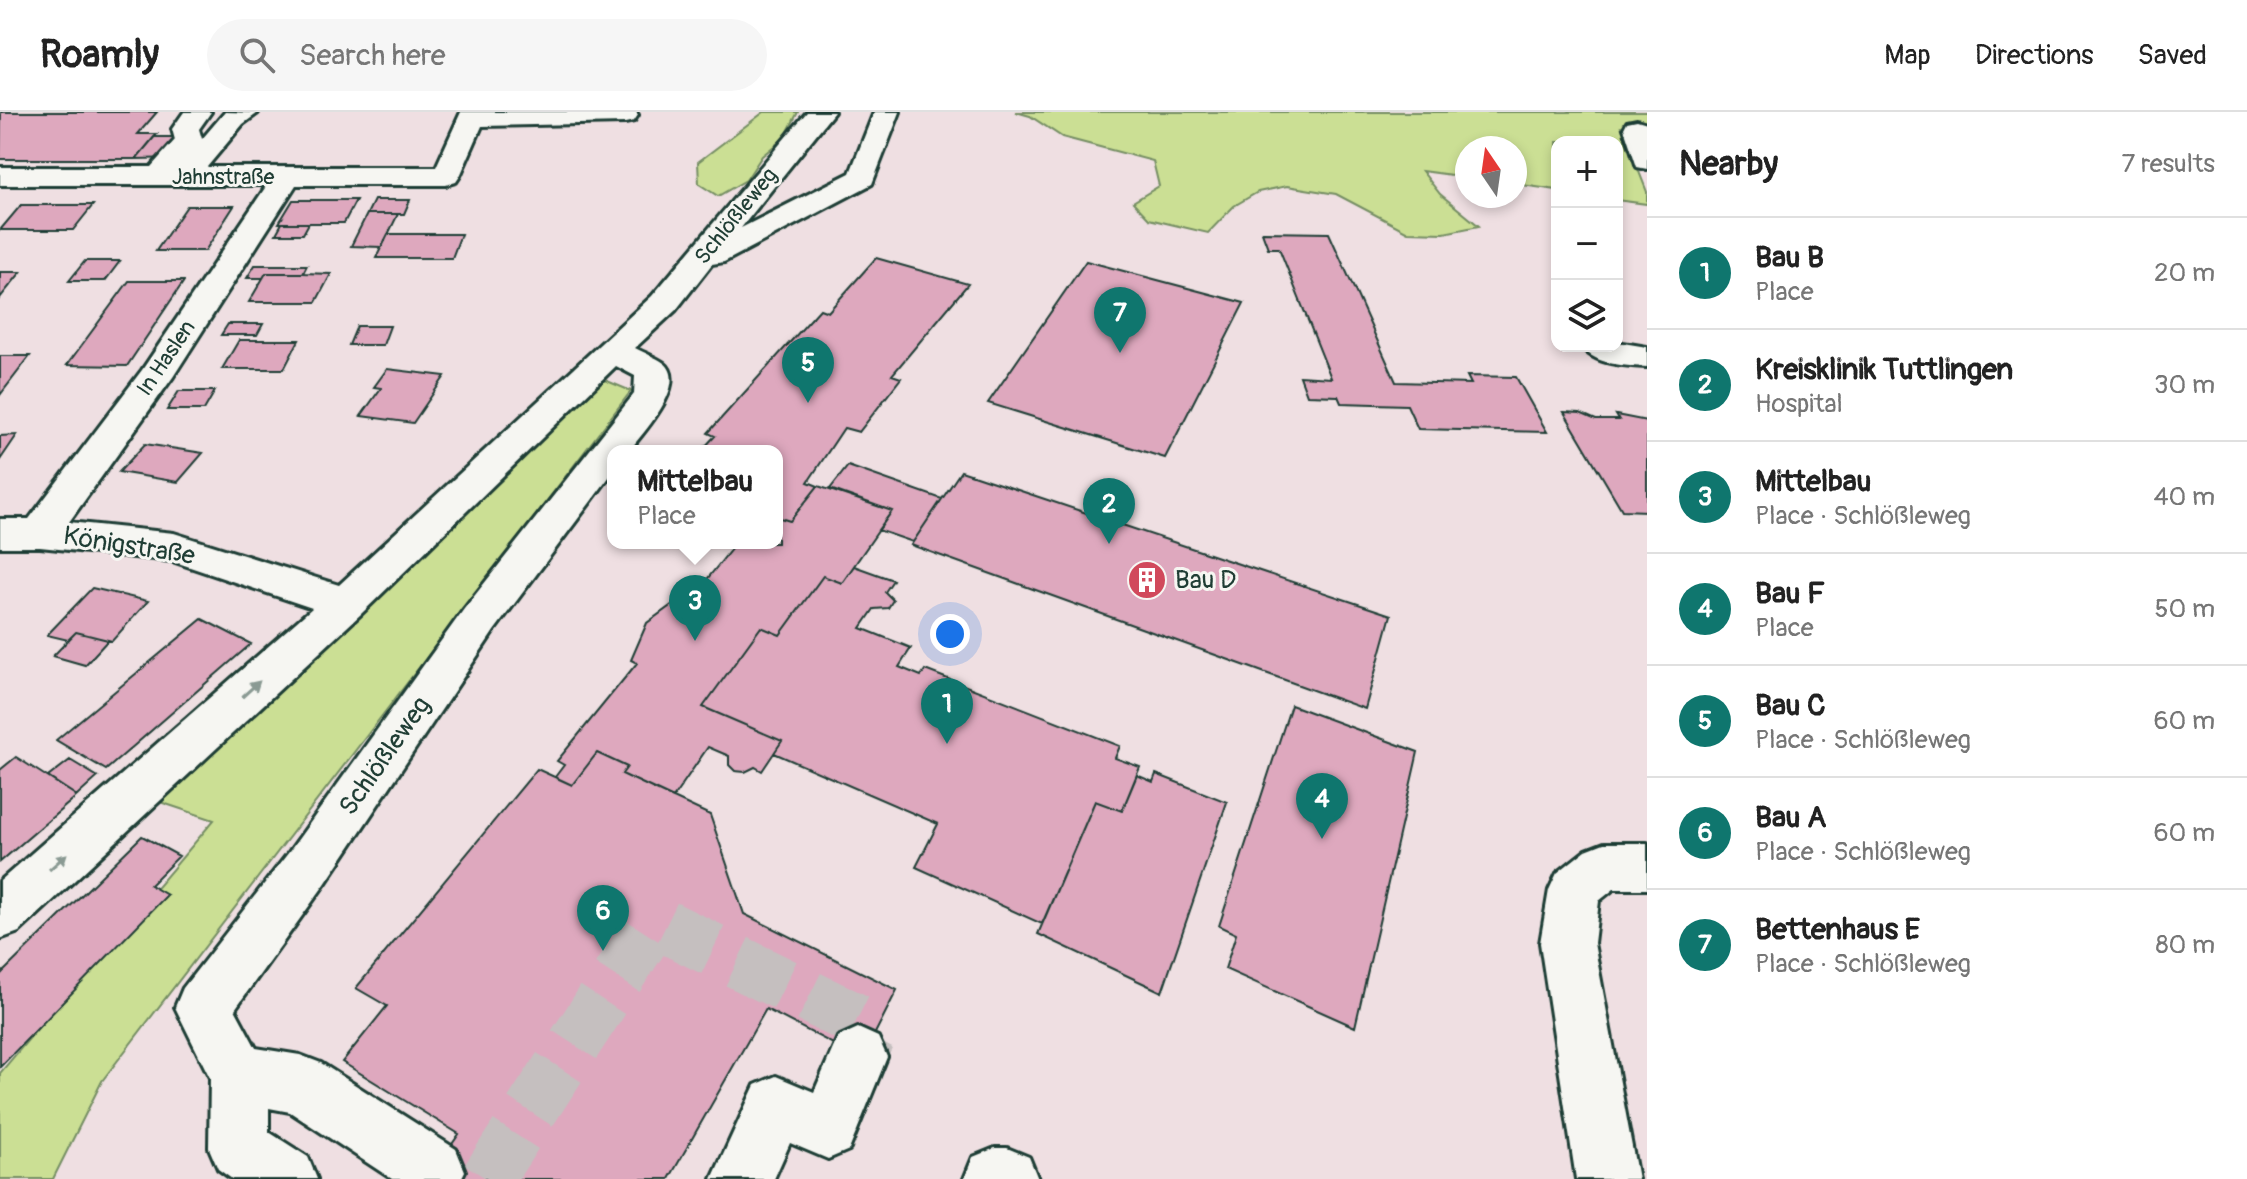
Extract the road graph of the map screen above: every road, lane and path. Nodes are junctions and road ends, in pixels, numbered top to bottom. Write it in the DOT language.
graph roads {
  1 [pos="198,112"];
  2 [pos="821,112"];
  3 [pos="887,112"];
  4 [pos="245,113"];
  5 [pos="625,115"];
  6 [pos="474,116"];
  7 [pos="1637,128"];
  8 [pos="1647,161"];
  9 [pos="171,177"];
  10 [pos="286,178"];
  11 [pos="4,180"];
  12 [pos="697,264"];
  13 [pos="614,351"];
  14 [pos="1613,352"];
  15 [pos="1647,357"];
  16 [pos="614,445"];
  17 [pos="607,454"];
  18 [pos="20,533"];
  19 [pos="346,603"];
  20 [pos="1647,866"];
  21 [pos="0,915"];
  22 [pos="858,1057"];
  23 [pos="239,1074"];
  24 [pos="434,1171"];
  25 [pos="286,1179"];
  26 [pos="743,1179"];
  27 [pos="995,1179"];
  28 [pos="1007,1179"];
  29 [pos="1607,1179"];
  1 -- 9 [label="street"];
  2 -- 12 [label="street, Schlößleweg"];
  3 -- 12 [label="street"];
  4 -- 9 [label="street"];
  5 -- 6 [label="street"];
  6 -- 10 [label="street, Jahnstraße"];
  7 -- 8 [label="street"];
  9 -- 10 [label="street, Jahnstraße"];
  9 -- 11 [label="street, Jahnstraße"];
  10 -- 18 [label="street, In Haslen"];
  12 -- 13 [label="street, Schlößleweg"];
  13 -- 16 [label="street, Schlößleweg"];
  13 -- 19 [label="street, Schlößleweg"];
  14 -- 15 [label="street"];
  17 -- 23 [label="street, Schlößleweg"];
  18 -- 19 [label="street, Königstraße"];
  21 -- 19 [label="street, Schlößleweg, one-way"];
  20 -- 29 [label="street"];
  22 -- 26 [label="street"];
  23 -- 24 [label="street"];
  23 -- 25 [label="street, Schlößleweg"];
  27 -- 28 [label="street"];
}
